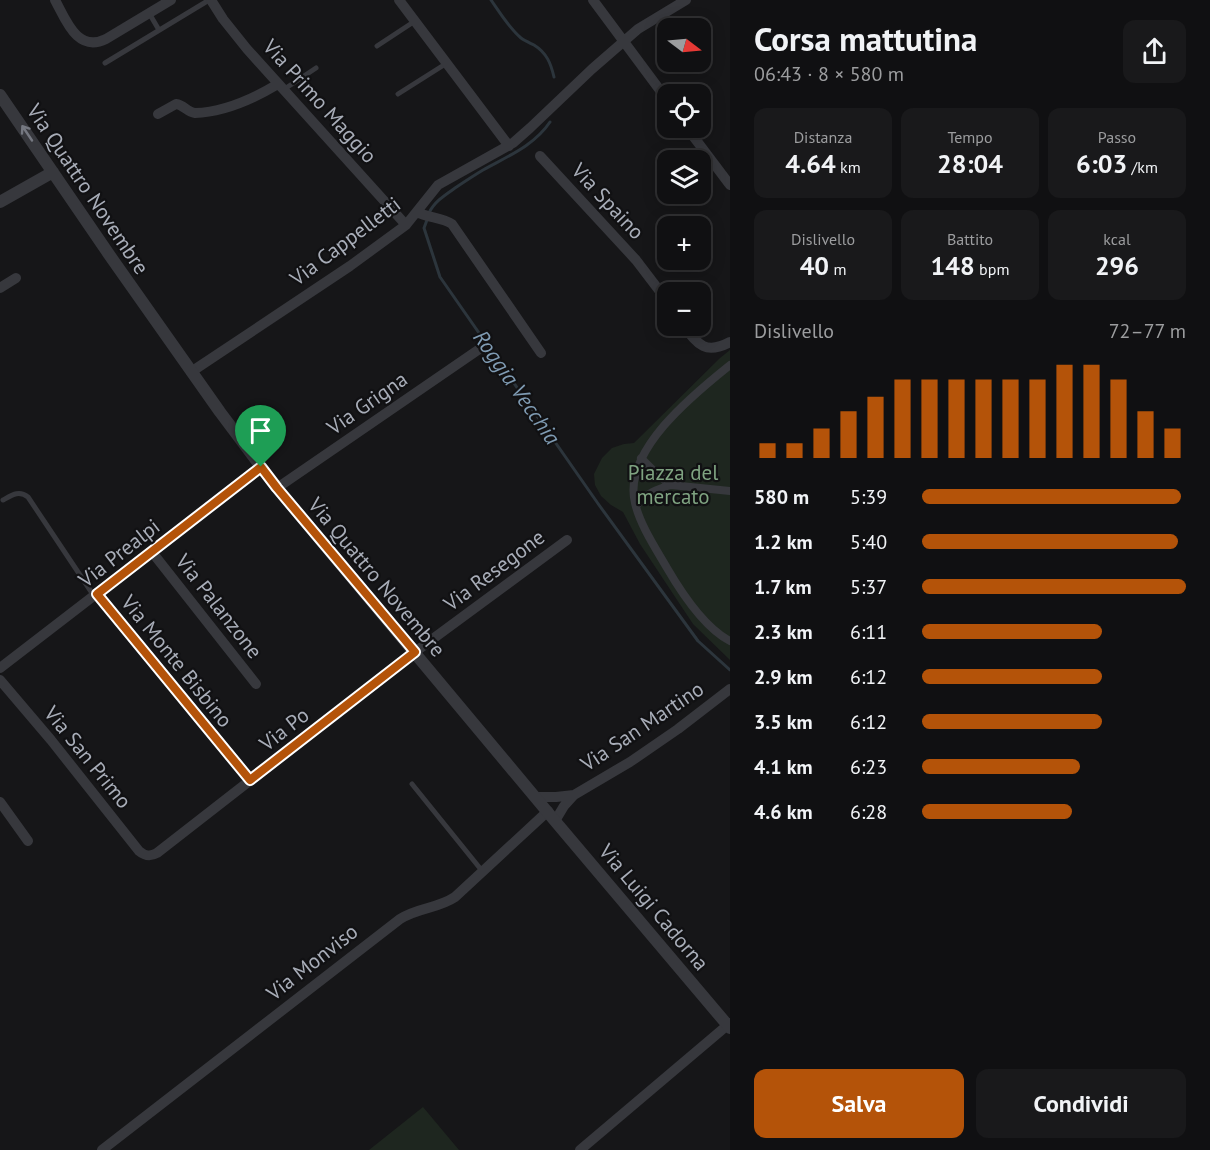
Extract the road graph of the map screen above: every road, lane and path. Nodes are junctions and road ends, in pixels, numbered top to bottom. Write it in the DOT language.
graph roads {
  1 [pos="55,0"];
  2 [pos="171,0"];
  3 [pos="210,0"];
  4 [pos="399,0"];
  5 [pos="593,0"];
  6 [pos="686,0"];
  7 [pos="149,13"];
  8 [pos="415,21"];
  9 [pos="159,30"];
  10 [pos="624,41"];
  11 [pos="377,46"];
  12 [pos="105,63"];
  13 [pos="447,63"];
  14 [pos="316,68"];
  15 [pos="657,86"];
  16 [pos="280,87"];
  17 [pos="0,94"];
  18 [pos="398,94"];
  19 [pos="158,114"];
  20 [pos="695,138"];
  21 [pos="509,146"];
  22 [pos="540,156"];
  23 [pos="53,172"];
  24 [pos="730,185"];
  25 [pos="0,202"];
  26 [pos="424,215"];
  27 [pos="406,225"];
  28 [pos="16,278"];
  29 [pos="657,287"];
  30 [pos="0,288"];
  31 [pos="692,336"];
  32 [pos="730,342"];
  33 [pos="478,350"];
  34 [pos="541,353"];
  35 [pos="730,365"];
  36 [pos="191,372"];
  37 [pos="641,458"];
  38 [pos="261,467"];
  39 [pos="671,485"];
  40 [pos="277,488"];
  41 [pos="730,491"];
  42 [pos="3,500"];
  43 [pos="636,506"];
  44 [pos="567,540"];
  45 [pos="152,552"];
  46 [pos="96,595"];
  47 [pos="730,641"];
  48 [pos="415,652"];
  49 [pos="0,668"];
  50 [pos="0,680"];
  51 [pos="256,684"];
  52 [pos="730,689"];
  53 [pos="250,780"];
  54 [pos="412,784"];
  55 [pos="574,795"];
  56 [pos="536,797"];
  57 [pos="0,802"];
  58 [pos="551,816"];
  59 [pos="28,841"];
  60 [pos="148,856"];
  61 [pos="483,872"];
  62 [pos="729,1025"];
  63 [pos="102,1150"];
  64 [pos="580,1150"];
  1 -- 7 [label="street"];
  2 -- 7 [label="street"];
  3 -- 9 [label="lane"];
  3 -- 16 [label="street, Via Primo Maggio"];
  4 -- 8 [label="street"];
  5 -- 10 [label="street"];
  6 -- 10 [label="street, Via Cappelletti"];
  7 -- 9 [label="lane"];
  8 -- 11 [label="lane"];
  8 -- 13 [label="street"];
  9 -- 12 [label="lane"];
  10 -- 15 [label="street"];
  10 -- 21 [label="street, Via Cappelletti"];
  13 -- 18 [label="lane"];
  13 -- 21 [label="street"];
  14 -- 16 [label="lane"];
  16 -- 19 [label="street"];
  16 -- 27 [label="street, Via Primo Maggio"];
  23 -- 17 [label="street, Via Quattro Novembre, one-way"];
  20 -- 24 [label="street"];
  21 -- 26 [label="street, Via Cappelletti"];
  22 -- 29 [label="street, Via Spaino"];
  23 -- 25 [label="street"];
  23 -- 36 [label="street, Via Quattro Novembre"];
  26 -- 27 [label="street, Via Cappelletti"];
  26 -- 34 [label="street"];
  27 -- 36 [label="street, Via Cappelletti"];
  28 -- 30 [label="street"];
  31 -- 32 [label="street"];
  33 -- 40 [label="street, Via Grigna"];
  35 -- 37 [label="street"];
  36 -- 38 [label="street, Via Quattro Novembre"];
  37 -- 39 [label="street"];
  37 -- 43 [label="street"];
  38 -- 40 [label="street, Via Quattro Novembre"];
  38 -- 45 [label="street, Via Prealpi"];
  39 -- 41 [label="street"];
  39 -- 43 [label="street"];
  40 -- 48 [label="street, Via Quattro Novembre"];
  42 -- 46 [label="lane"];
  43 -- 47 [label="street"];
  44 -- 48 [label="street, Via Resegone"];
  45 -- 46 [label="street, Via Prealpi"];
  45 -- 51 [label="street, Via Palanzone"];
  46 -- 49 [label="street, Via Prealpi"];
  46 -- 53 [label="street, Via Monte Bisbino"];
  48 -- 53 [label="street, Via Po"];
  48 -- 56 [label="street, Via Quattro Novembre"];
  50 -- 60 [label="street, Via San Primo"];
  52 -- 55 [label="street, Via San Martino"];
  53 -- 60 [label="street, Via Po"];
  54 -- 61 [label="lane"];
  55 -- 56 [label="street"];
  55 -- 58 [label="street, Via Monviso"];
  56 -- 58 [label="street, Via Quattro Novembre"];
  57 -- 59 [label="street"];
  58 -- 61 [label="street, Via Monviso"];
  58 -- 62 [label="street, Via Luigi Cadorna"];
  61 -- 63 [label="street, Via Monviso"];
  62 -- 64 [label="street"];
}
